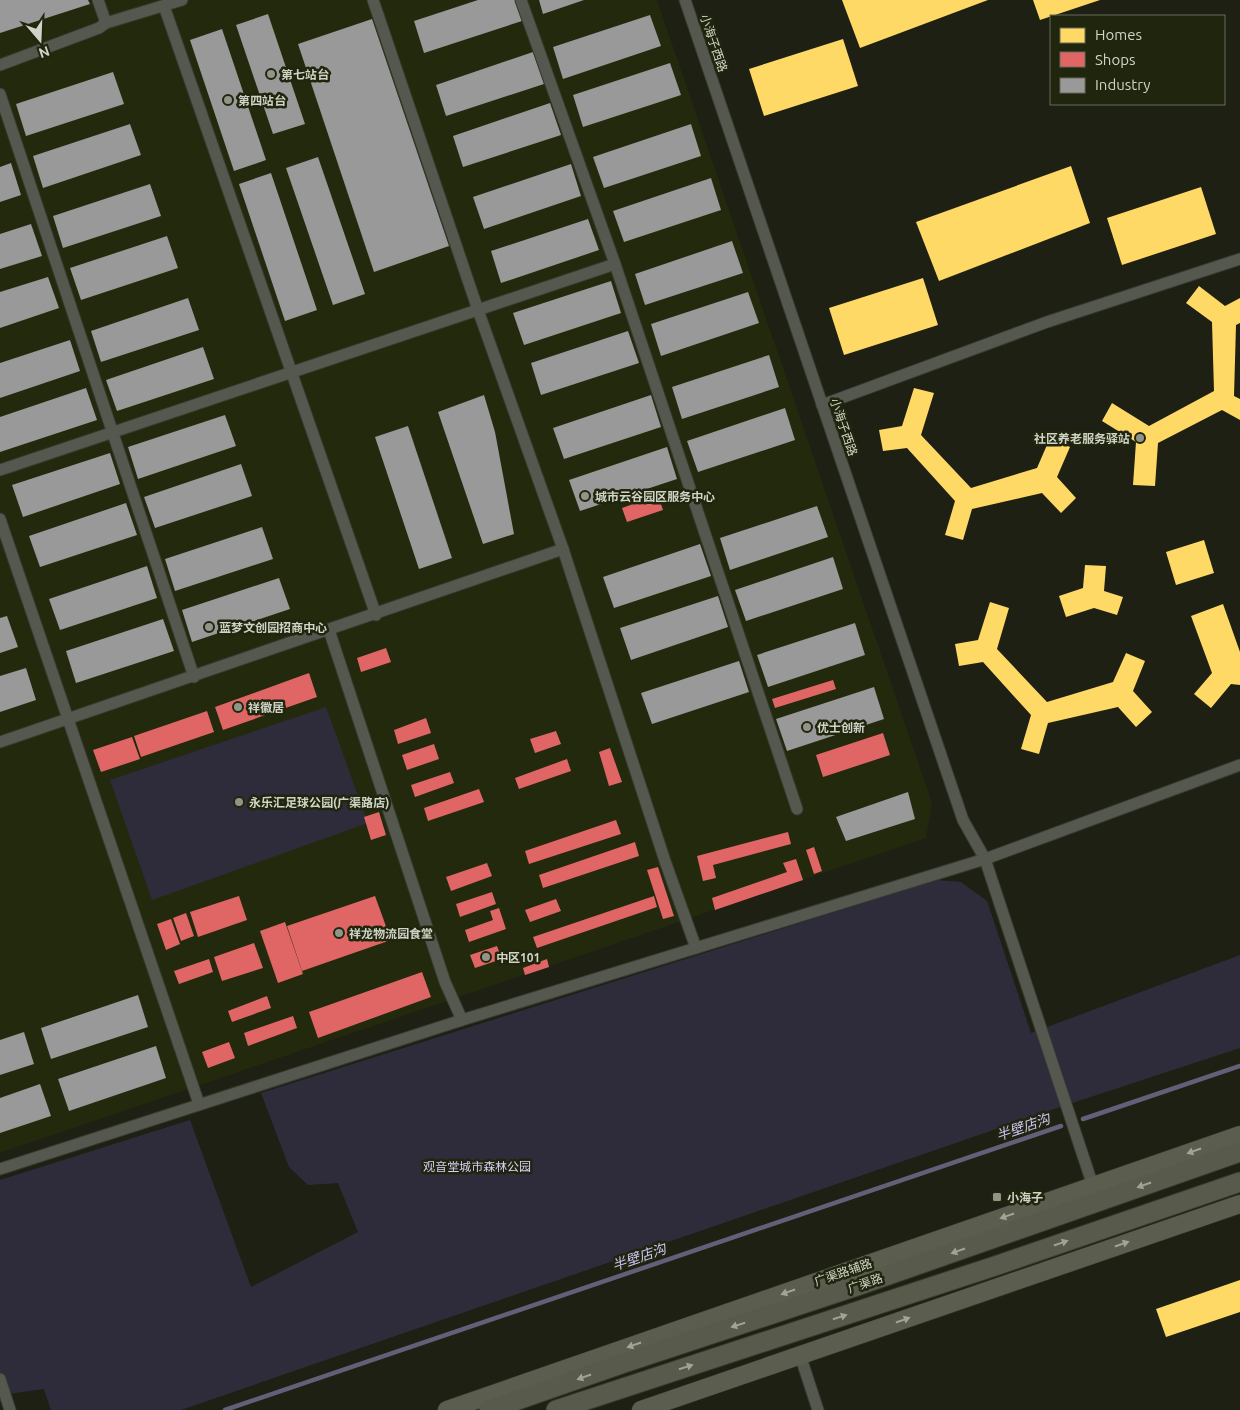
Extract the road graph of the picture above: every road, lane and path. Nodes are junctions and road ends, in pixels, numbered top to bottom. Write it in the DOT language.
graph roads {
  1 [pos="98,0"];
  2 [pos="182,0"];
  3 [pos="373,0"];
  4 [pos="521,0"];
  5 [pos="684,0"];
  6 [pos="164,6"];
  7 [pos="106,23"];
  8 [pos="0,65"];
  9 [pos="0,94"];
  10 [pos="1240,259"];
  11 [pos="615,264"];
  12 [pos="478,310"];
  13 [pos="292,373"];
  14 [pos="822,405"];
  15 [pos="111,432"];
  16 [pos="0,470"];
  17 [pos="0,520"];
  18 [pos="563,549"];
  19 [pos="376,615"];
  20 [pos="329,630"];
  21 [pos="194,677"];
  22 [pos="68,719"];
  23 [pos="0,742"];
  24 [pos="1240,765"];
  25 [pos="797,810"];
  26 [pos="985,859"];
  27 [pos="696,948"];
  28 [pos="462,1020"];
  29 [pos="199,1104"];
  30 [pos="1240,1135"];
  31 [pos="1240,1152"];
  32 [pos="0,1169"];
  33 [pos="1240,1182"];
  34 [pos="1093,1186"];
  35 [pos="1240,1204"];
  36 [pos="800,1355"];
  37 [pos="0,1379"];
  38 [pos="10,1410"];
  39 [pos="446,1410"];
  40 [pos="489,1410"];
  41 [pos="556,1410"];
  42 [pos="642,1410"];
  43 [pos="818,1410"];
  1 -- 7 [label="street"];
  2 -- 6 [label="street"];
  3 -- 12 [label="street"];
  4 -- 11 [label="street"];
  5 -- 14 [label="street, 小海子西路"];
  6 -- 7 [label="street"];
  6 -- 13 [label="street"];
  7 -- 8 [label="street"];
  9 -- 15 [label="street"];
  10 -- 14 [label="street"];
  11 -- 12 [label="street"];
  11 -- 25 [label="street"];
  12 -- 13 [label="street"];
  12 -- 18 [label="street"];
  13 -- 15 [label="street"];
  13 -- 19 [label="street"];
  14 -- 26 [label="street, 小海子西路"];
  15 -- 16 [label="street"];
  15 -- 21 [label="street"];
  17 -- 22 [label="street"];
  18 -- 19 [label="street"];
  18 -- 27 [label="street"];
  19 -- 20 [label="street"];
  20 -- 21 [label="street"];
  20 -- 28 [label="street"];
  21 -- 22 [label="street"];
  22 -- 23 [label="street"];
  22 -- 29 [label="street"];
  24 -- 26 [label="street"];
  26 -- 27 [label="street"];
  26 -- 34 [label="street, 小海子西路"];
  27 -- 28 [label="street"];
  28 -- 29 [label="street"];
  29 -- 32 [label="street"];
  30 -- 34 [label="main road, 广渠路辅路, one-way"];
  31 -- 40 [label="highway, 广渠路, one-way"];
  41 -- 33 [label="highway, 广渠路, one-way"];
  34 -- 39 [label="main road, 广渠路辅路, one-way"];
  36 -- 35 [label="main road, one-way"];
  36 -- 42 [label="main road"];
  36 -- 43 [label="street"];
  37 -- 38 [label="street"];
}
